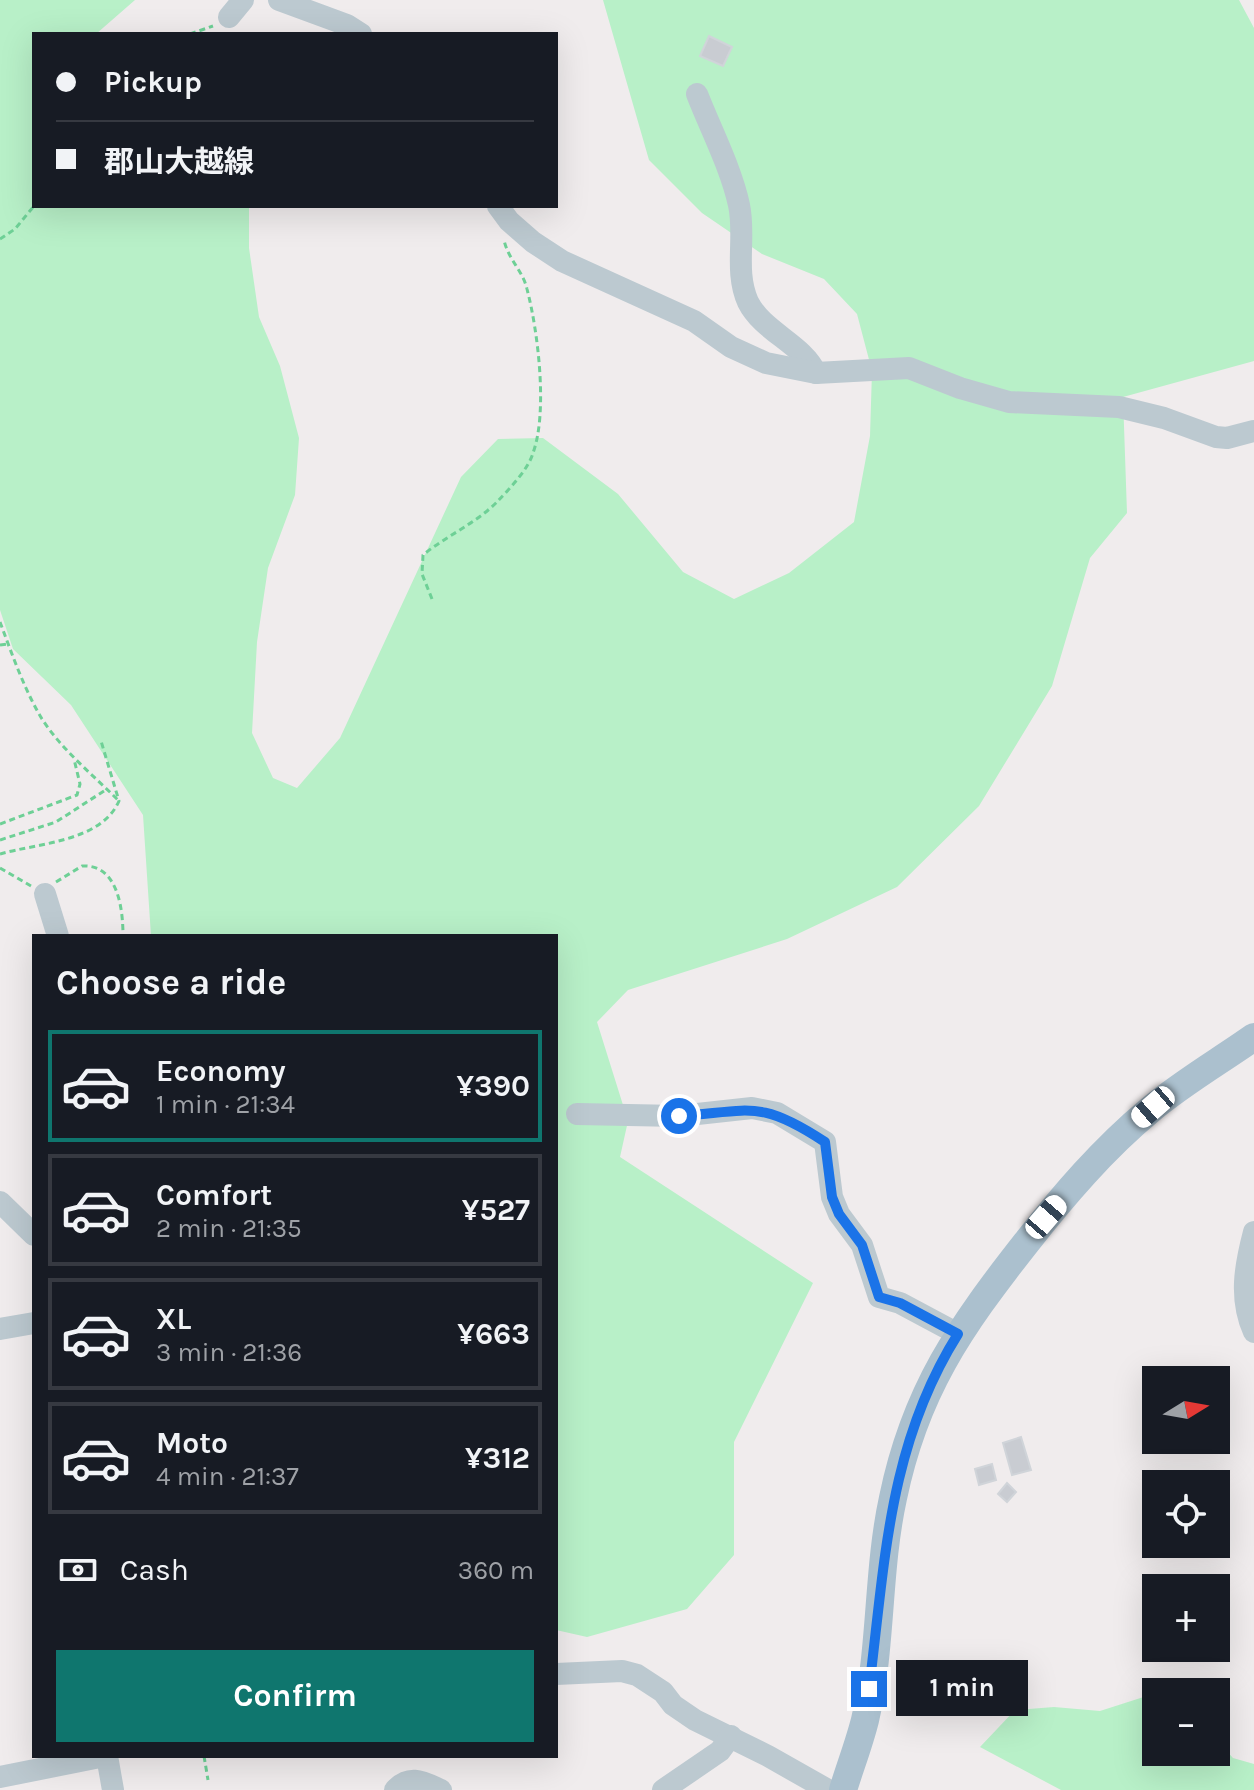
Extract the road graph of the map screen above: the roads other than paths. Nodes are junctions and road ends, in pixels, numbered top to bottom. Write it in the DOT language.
graph roads {
  1 [pos="279,0"];
  2 [pos="358,32"];
  3 [pos="697,94"];
  4 [pos="504,213"];
  5 [pos="816,373"];
  6 [pos="1254,431"];
  7 [pos="45,894"];
  8 [pos="57,934"];
  9 [pos="1254,1037"];
  10 [pos="577,1114"];
  11 [pos="0,1202"];
  12 [pos="1254,1232"];
  13 [pos="32,1233"];
  14 [pos="32,1323"];
  15 [pos="0,1329"];
  16 [pos="1254,1332"];
  17 [pos="958,1334"];
  18 [pos="558,1674"];
  19 [pos="731,1736"];
  20 [pos="96,1758"];
  21 [pos="106,1758"];
  22 [pos="0,1777"];
  23 [pos="113,1790"];
  24 [pos="395,1790"];
  25 [pos="441,1790"];
  26 [pos="663,1790"];
  27 [pos="828,1790"];
  28 [pos="843,1790"];
  1 -- 2 [label="street"];
  3 -- 5 [label="street"];
  4 -- 5 [label="street"];
  5 -- 6 [label="street"];
  7 -- 8 [label="street"];
  9 -- 17 [label="main road"];
  10 -- 17 [label="street"];
  11 -- 13 [label="street"];
  12 -- 16 [label="street"];
  14 -- 15 [label="street"];
  17 -- 28 [label="main road"];
  18 -- 19 [label="street"];
  19 -- 26 [label="street"];
  19 -- 27 [label="street"];
  20 -- 22 [label="street"];
  21 -- 23 [label="street"];
  24 -- 25 [label="street"];
}
